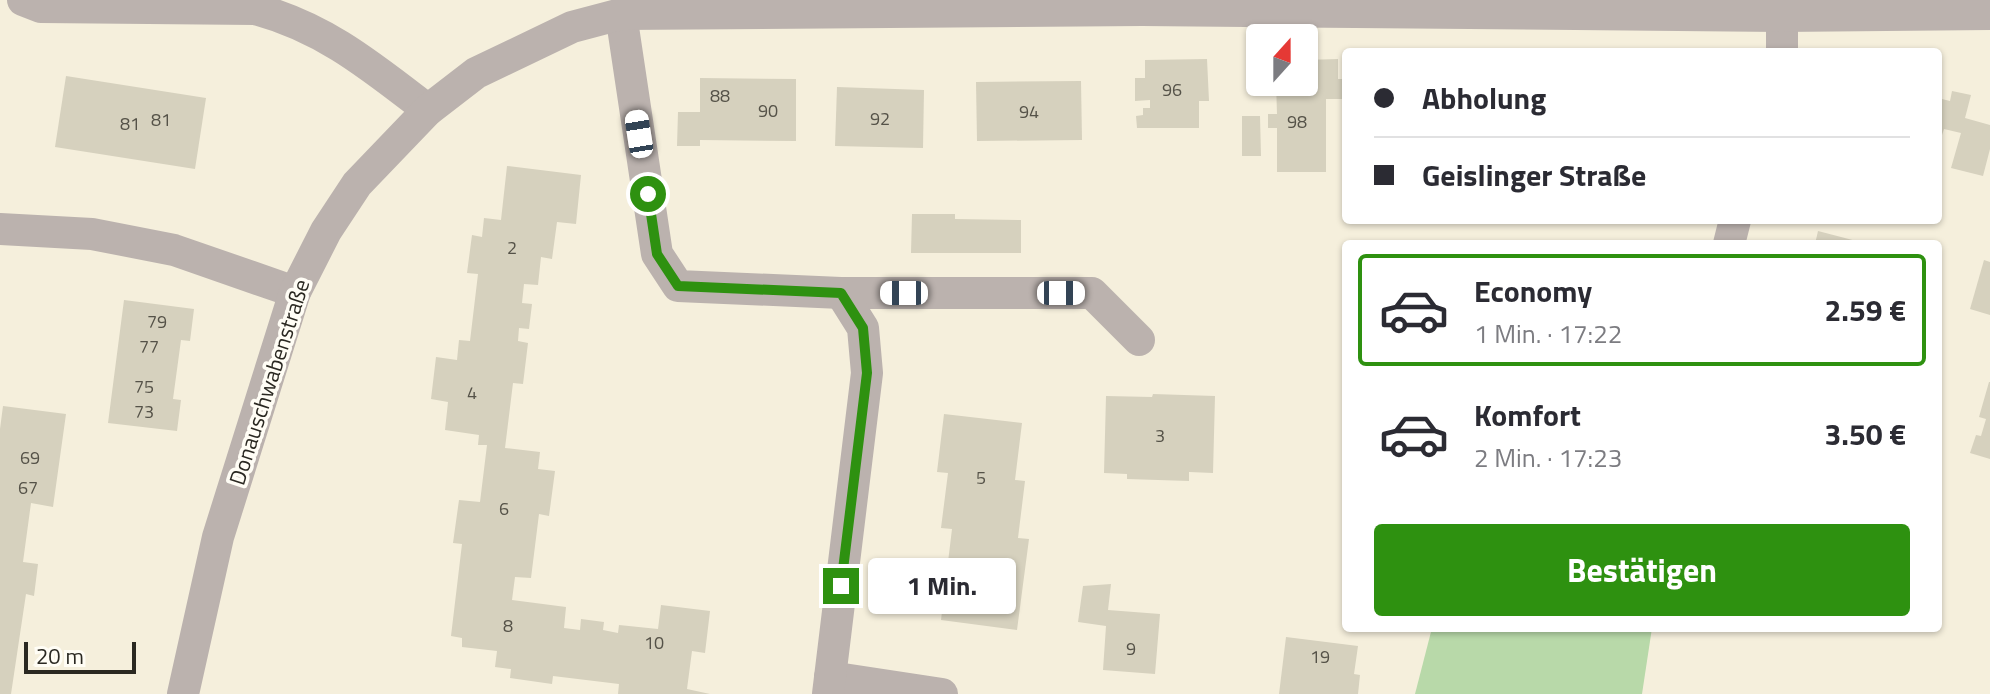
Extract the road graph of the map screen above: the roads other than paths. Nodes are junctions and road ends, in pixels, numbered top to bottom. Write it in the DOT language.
graph roads {
  1 [pos="23,0"];
  2 [pos="1142,5"];
  3 [pos="621,14"];
  4 [pos="1990,14"];
  5 [pos="1782,16"];
  6 [pos="1782,48"];
  7 [pos="428,110"];
  8 [pos="0,229"];
  9 [pos="295,292"];
  10 [pos="841,293"];
  11 [pos="1139,340"];
  12 [pos="829,686"];
  13 [pos="183,694"];
  14 [pos="942,694"];
  1 -- 7 [label="street"];
  2 -- 3 [label="street, Donauschwabenstraße"];
  2 -- 5 [label="street, Donauschwabenstraße"];
  3 -- 7 [label="street, Donauschwabenstraße"];
  3 -- 10 [label="street"];
  4 -- 5 [label="street, Donauschwabenstraße"];
  5 -- 6 [label="street"];
  7 -- 9 [label="street, Donauschwabenstraße"];
  8 -- 9 [label="street"];
  9 -- 13 [label="street, Donauschwabenstraße"];
  10 -- 11 [label="street"];
  10 -- 12 [label="street"];
  12 -- 14 [label="street"];
}
